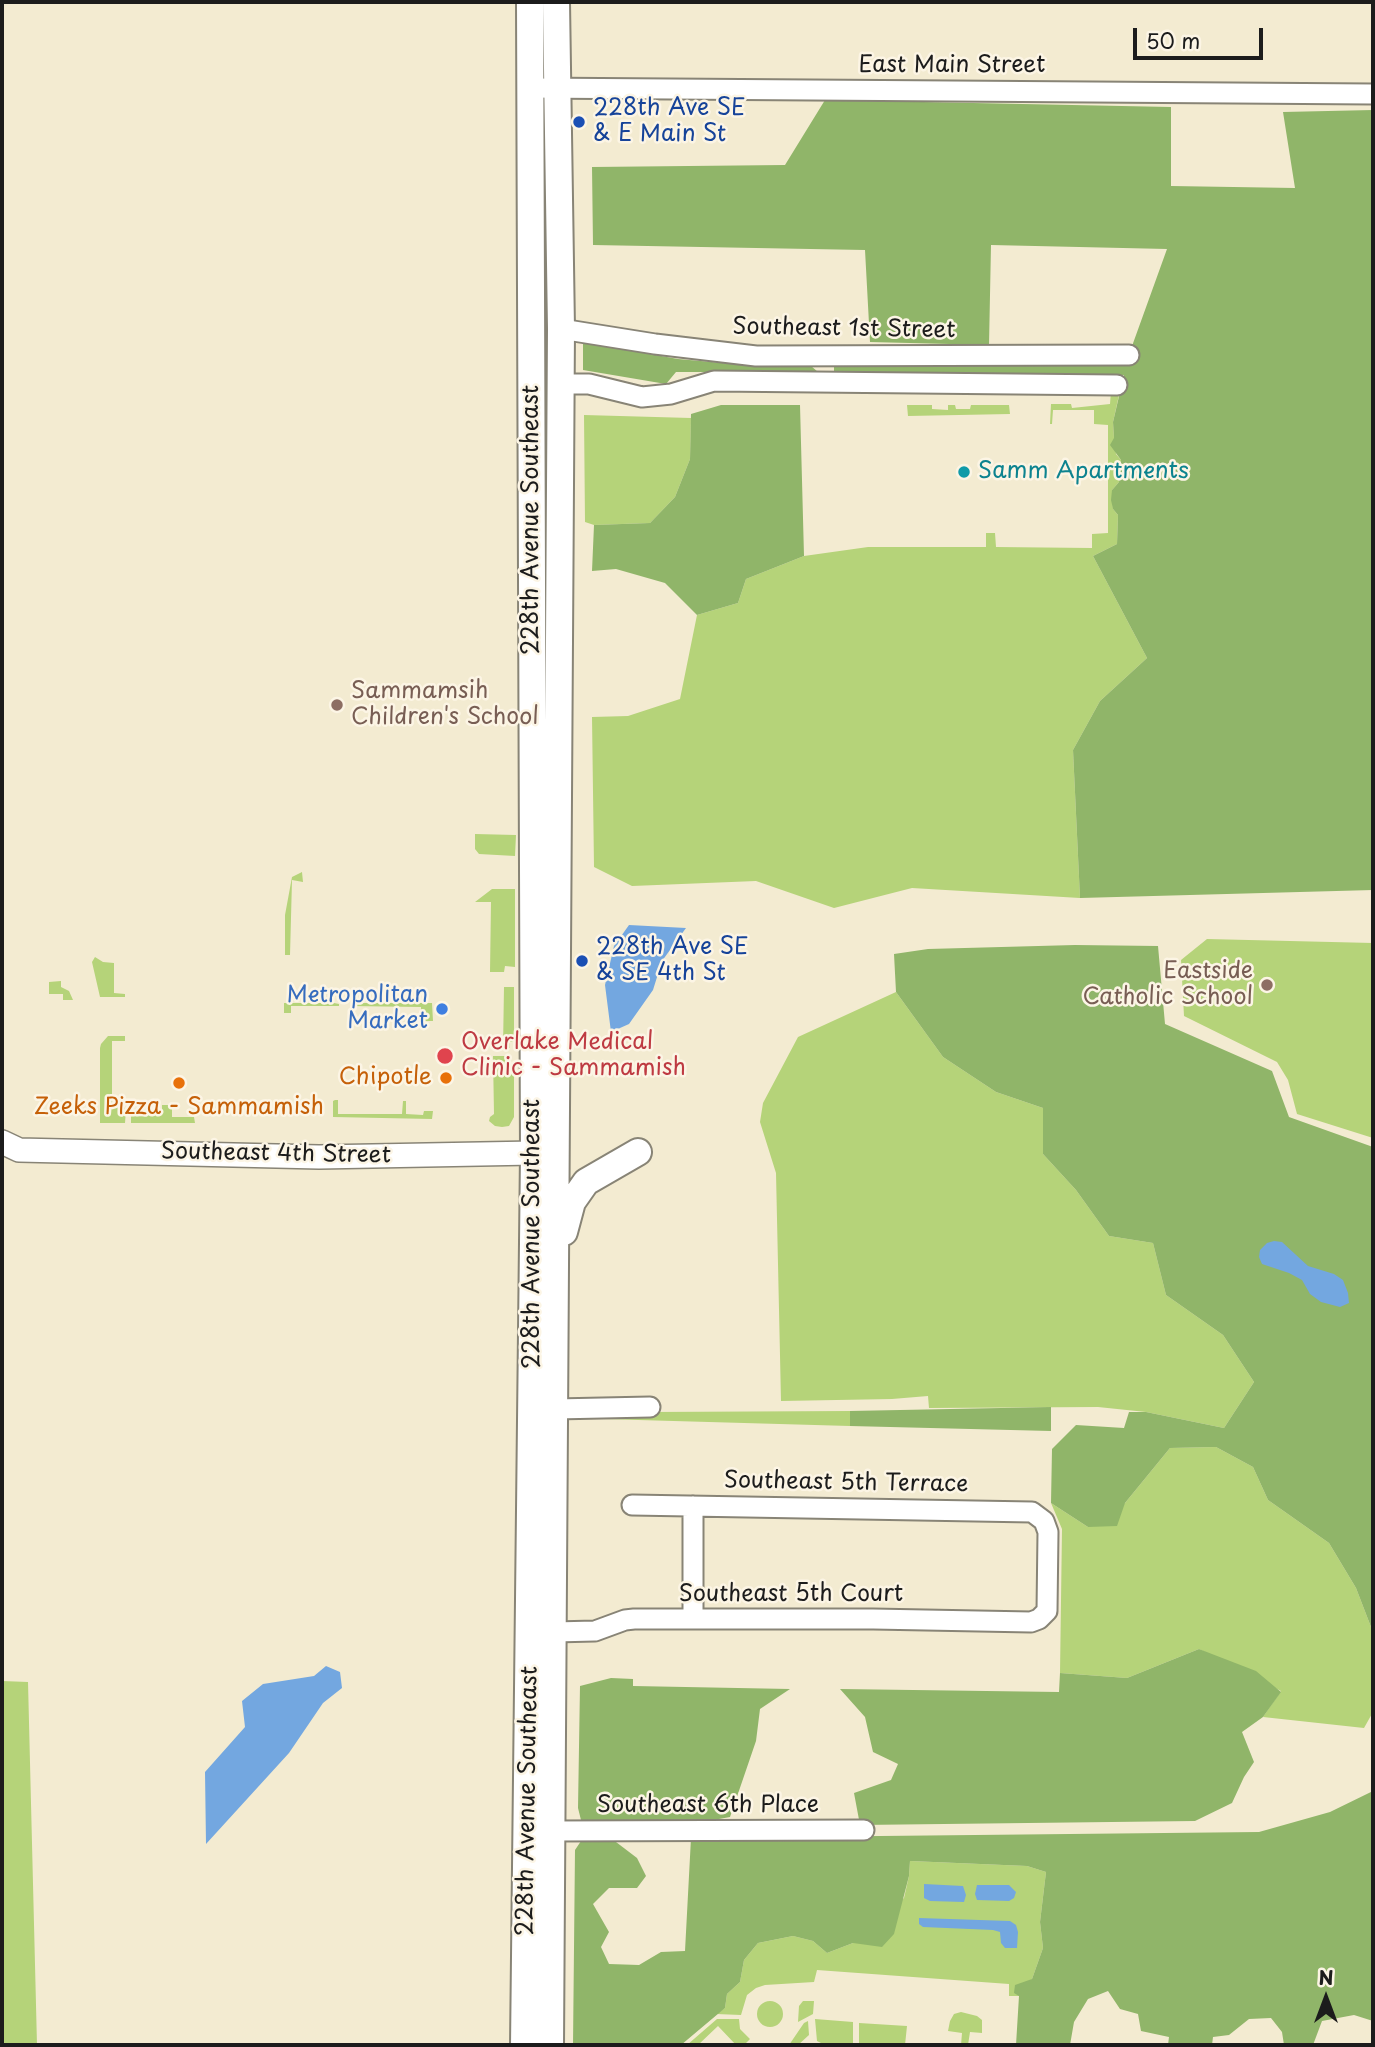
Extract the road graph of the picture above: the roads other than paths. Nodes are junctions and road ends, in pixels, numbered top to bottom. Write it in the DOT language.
graph roads {
  1 [pos="530,2"];
  2 [pos="556,2"];
  3 [pos="543,88"];
  4 [pos="1373,94"];
  5 [pos="561,329"];
  6 [pos="1129,355"];
  7 [pos="560,384"];
  8 [pos="1116,385"];
  9 [pos="8,1151"];
  10 [pos="638,1152"];
  11 [pos="534,1153"];
  12 [pos="556,1297"];
  13 [pos="650,1407"];
  14 [pos="555,1409"];
  15 [pos="632,1505"];
  16 [pos="693,1506"];
  17 [pos="693,1619"];
  18 [pos="1031,1622"];
  19 [pos="554,1632"];
  20 [pos="864,1830"];
  21 [pos="553,1831"];
  22 [pos="524,2045"];
  23 [pos="550,2045"];
  1 -- 3 [label="main road"];
  2 -- 3 [label="main road"];
  3 -- 4 [label="street, East Main Street"];
  3 -- 5 [label="main road, 228th Avenue Southeast"];
  3 -- 11 [label="main road, 228th Avenue Southeast"];
  5 -- 6 [label="street, Southeast 1st Street"];
  5 -- 7 [label="main road, 228th Avenue Southeast"];
  7 -- 8 [label="street"];
  7 -- 12 [label="main road, 228th Avenue Southeast"];
  9 -- 11 [label="street, Southeast 4th Street"];
  10 -- 12 [label="main road"];
  11 -- 22 [label="main road, 228th Avenue Southeast"];
  12 -- 14 [label="main road, 228th Avenue Southeast"];
  13 -- 14 [label="street"];
  14 -- 19 [label="main road, 228th Avenue Southeast"];
  15 -- 16 [label="street, Southeast 5th Terrace"];
  16 -- 17 [label="street"];
  16 -- 18 [label="street, Southeast 5th Terrace"];
  17 -- 18 [label="street, Southeast 5th Court"];
  17 -- 19 [label="street, Southeast 5th Court"];
  19 -- 21 [label="main road, 228th Avenue Southeast"];
  20 -- 21 [label="street, Southeast 6th Place"];
  21 -- 23 [label="main road, 228th Avenue Southeast"];
}
